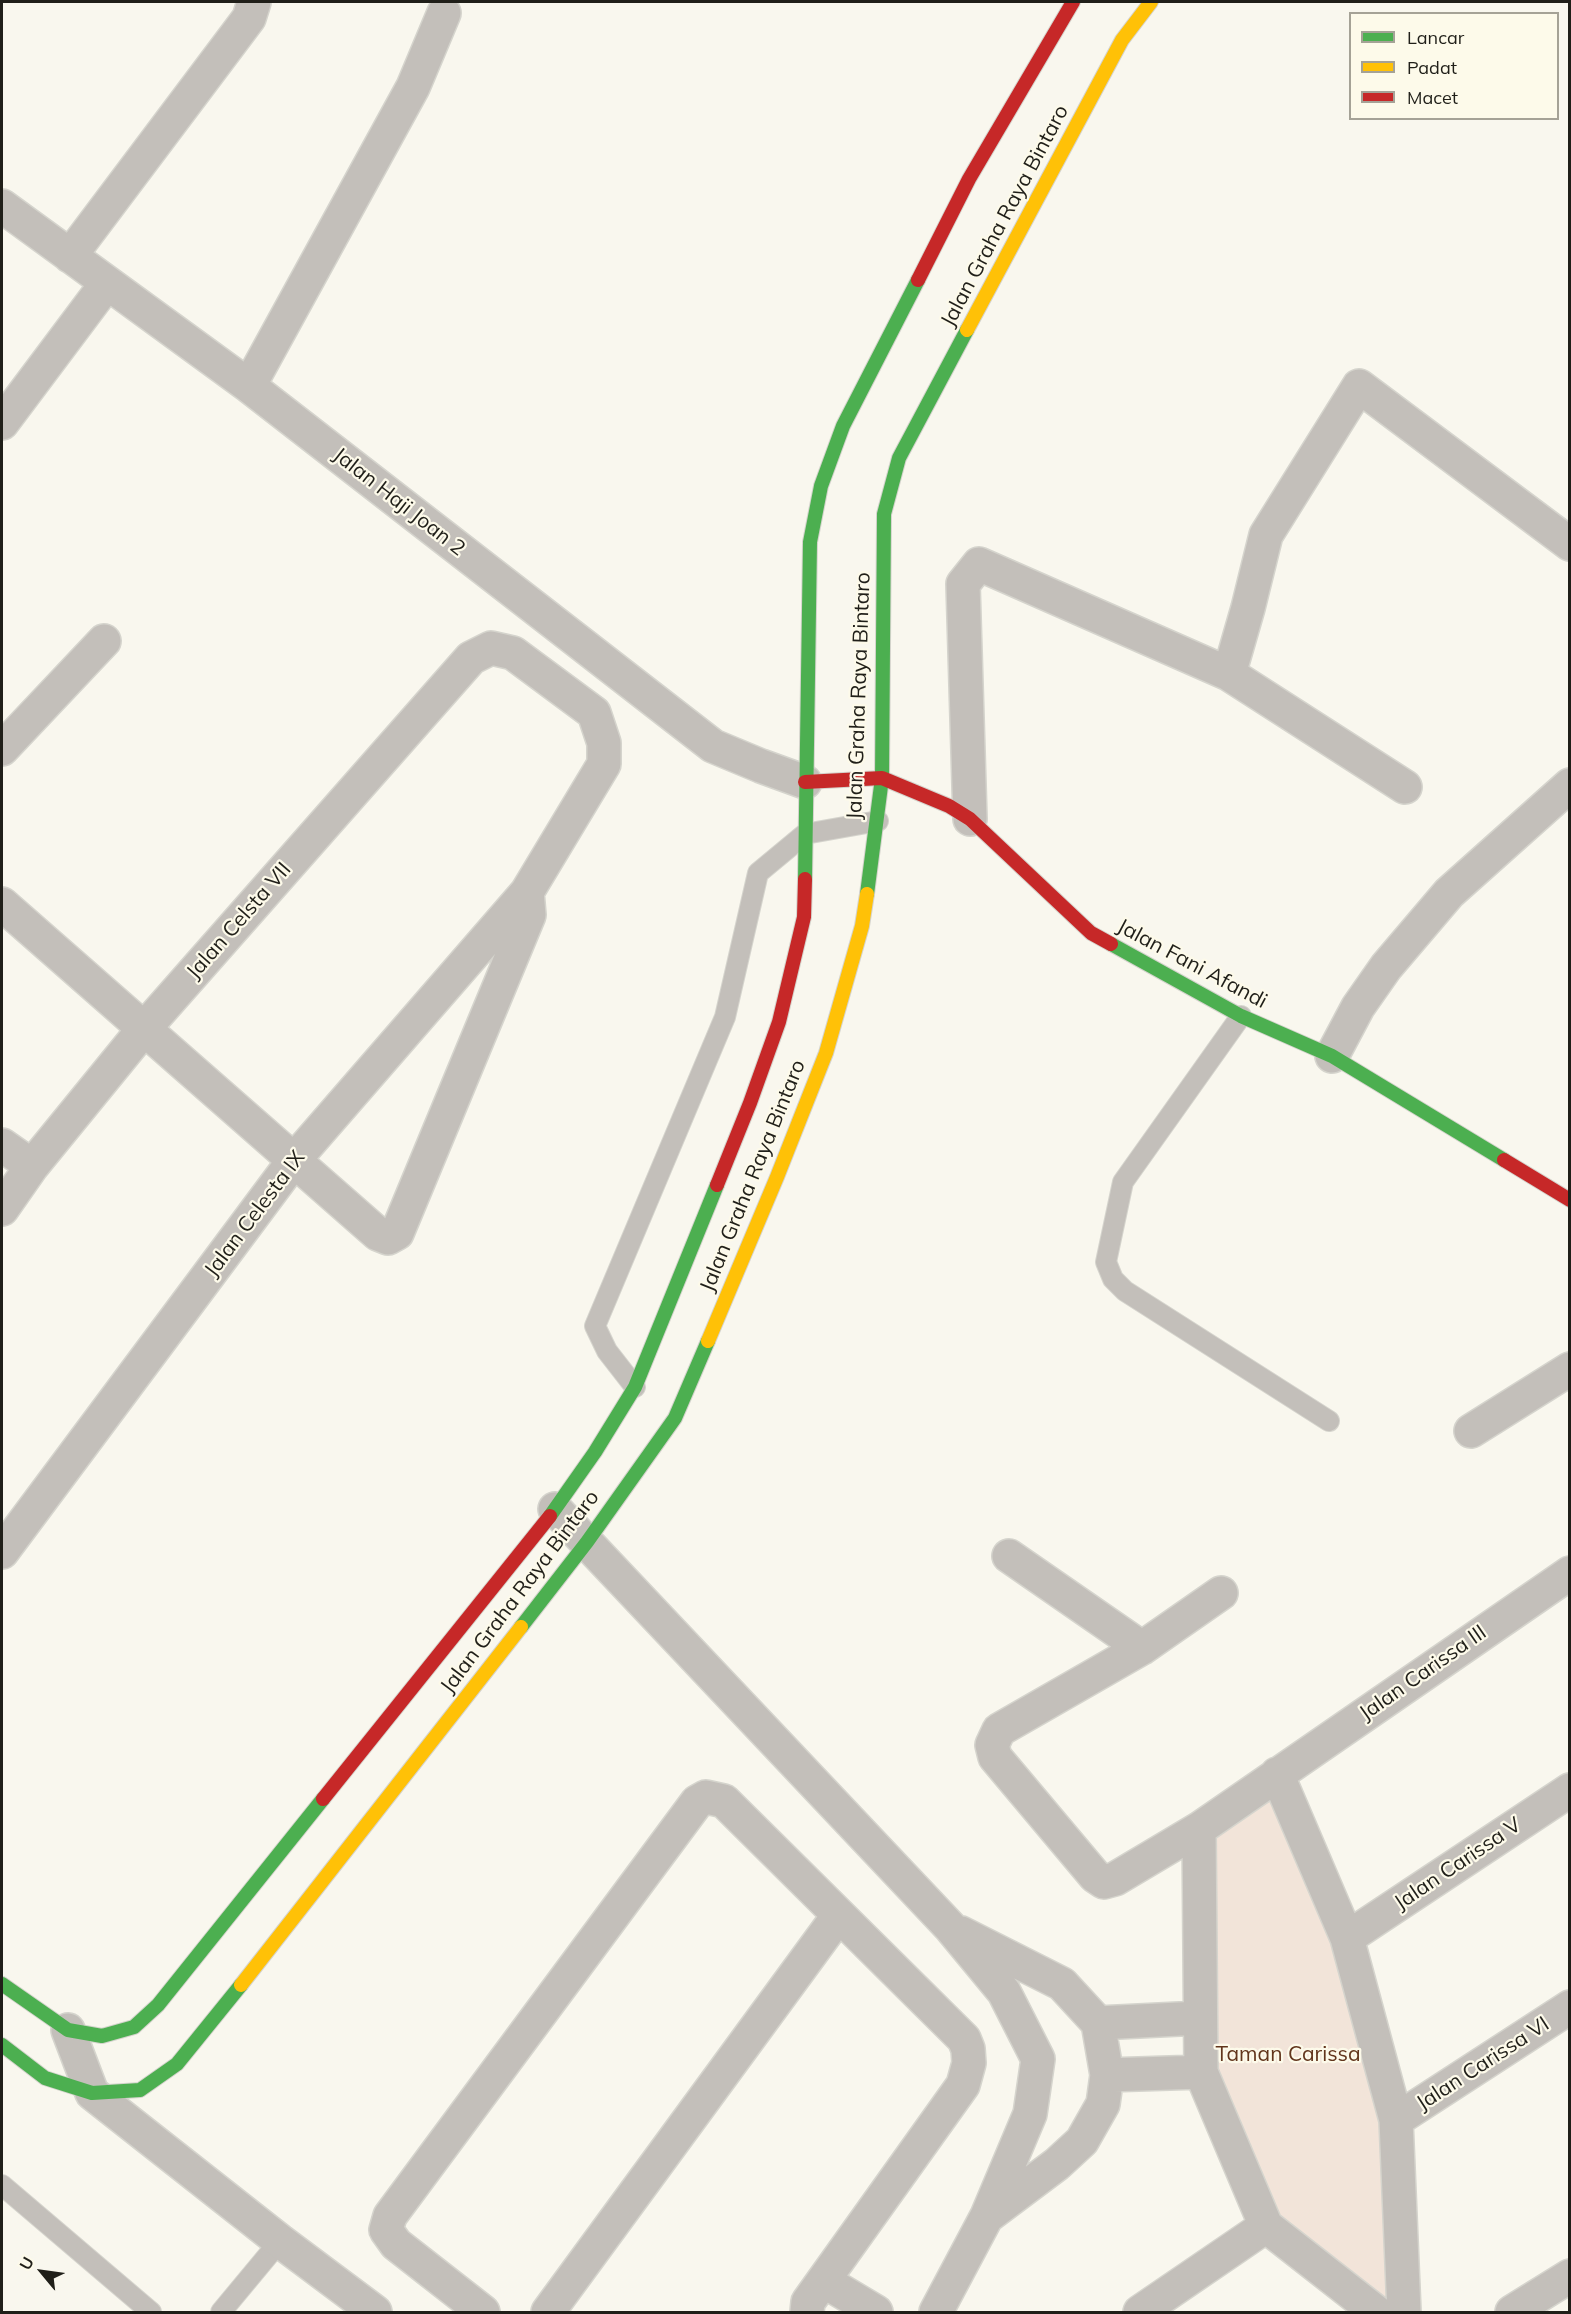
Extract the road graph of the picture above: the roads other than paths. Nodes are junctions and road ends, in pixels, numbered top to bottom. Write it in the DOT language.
graph roads {
  1 [pos="1073,2"];
  2 [pos="1151,2"];
  3 [pos="261,3"];
  4 [pos="444,13"];
  5 [pos="2,206"];
  6 [pos="70,256"];
  7 [pos="107,283"];
  8 [pos="249,386"];
  9 [pos="2,423"];
  10 [pos="1569,544"];
  11 [pos="104,641"];
  12 [pos="491,648"];
  13 [pos="1229,674"];
  14 [pos="2,749"];
  15 [pos="882,778"];
  16 [pos="805,782"];
  17 [pos="1569,785"];
  18 [pos="1405,787"];
  19 [pos="970,819"];
  20 [pos="878,821"];
  21 [pos="805,834"];
  22 [pos="527,892"];
  23 [pos="2,904"];
  24 [pos="1241,1016"];
  25 [pos="144,1030"];
  26 [pos="1332,1056"];
  27 [pos="2,1144"];
  28 [pos="295,1160"];
  29 [pos="32,1166"];
  30 [pos="1569,1200"];
  31 [pos="2,1209"];
  32 [pos="1569,1369"];
  33 [pos="635,1387"];
  34 [pos="1329,1421"];
  35 [pos="1471,1431"];
  36 [pos="555,1509"];
  37 [pos="587,1542"];
  38 [pos="2,1552"];
  39 [pos="1009,1556"];
  40 [pos="1569,1573"];
  41 [pos="1221,1593"];
  42 [pos="1142,1648"];
  43 [pos="1277,1774"];
  44 [pos="1569,1790"];
  45 [pos="1199,1829"];
  46 [pos="839,1915"];
  47 [pos="951,1928"];
  48 [pos="1347,1938"];
  49 [pos="2,1984"];
  50 [pos="1569,2007"];
  51 [pos="1200,2018"];
  52 [pos="1098,2023"];
  53 [pos="68,2030"];
  54 [pos="2,2045"];
  55 [pos="1201,2072"];
  56 [pos="1107,2075"];
  57 [pos="92,2093"];
  58 [pos="1396,2120"];
  59 [pos="2,2185"];
  60 [pos="987,2216"];
  61 [pos="1266,2226"];
  62 [pos="280,2241"];
  63 [pos="1569,2276"];
  64 [pos="824,2281"];
  65 [pos="152,2313"];
  66 [pos="221,2313"];
  67 [pos="375,2313"];
  68 [pos="483,2313"];
  69 [pos="548,2313"];
  70 [pos="807,2313"];
  71 [pos="876,2313"];
  72 [pos="936,2313"];
  73 [pos="1140,2313"];
  74 [pos="1376,2313"];
  75 [pos="1404,2313"];
  76 [pos="1512,2313"];
  1 -- 16 [label="main road, Jalan Graha Raya Bintaro"];
  2 -- 15 [label="main road, Jalan Graha Raya Bintaro"];
  3 -- 6 [label="street"];
  4 -- 8 [label="street"];
  5 -- 6 [label="street, Jalan Haji Joan 2"];
  6 -- 7 [label="street, Jalan Haji Joan 2"];
  7 -- 8 [label="street, Jalan Haji Joan 2"];
  7 -- 9 [label="street"];
  8 -- 16 [label="street, Jalan Haji Joan 2"];
  10 -- 13 [label="street"];
  11 -- 14 [label="street"];
  12 -- 22 [label="street, Jalan Celesta IX"];
  12 -- 25 [label="street, Jalan Celsta VII"];
  13 -- 18 [label="street"];
  13 -- 19 [label="street"];
  15 -- 16 [label="main road, Jalan Fani Afandi"];
  15 -- 19 [label="main road, Jalan Fani Afandi"];
  15 -- 20 [label="main road, Jalan Graha Raya Bintaro"];
  16 -- 21 [label="main road, Jalan Graha Raya Bintaro"];
  17 -- 26 [label="street"];
  19 -- 24 [label="main road, Jalan Fani Afandi"];
  20 -- 21 [label="lane"];
  20 -- 37 [label="main road, Jalan Graha Raya Bintaro"];
  21 -- 33 [label="main road, Jalan Graha Raya Bintaro"];
  21 -- 33 [label="lane"];
  22 -- 28 [label="street, Jalan Celesta IX"];
  22 -- 28 [label="street, Jalan Celesta IX"];
  23 -- 25 [label="street"];
  24 -- 26 [label="main road, Jalan Fani Afandi"];
  24 -- 34 [label="lane"];
  25 -- 28 [label="street"];
  25 -- 29 [label="street, Jalan Celsta VII"];
  26 -- 30 [label="main road, Jalan Fani Afandi"];
  27 -- 29 [label="street"];
  28 -- 38 [label="street, Jalan Celesta IX"];
  29 -- 31 [label="street, Jalan Celsta VII"];
  32 -- 35 [label="street"];
  33 -- 36 [label="main road, Jalan Graha Raya Bintaro"];
  36 -- 37 [label="street"];
  36 -- 53 [label="main road, Jalan Graha Raya Bintaro"];
  37 -- 47 [label="street"];
  37 -- 57 [label="main road, Jalan Graha Raya Bintaro"];
  39 -- 42 [label="street"];
  40 -- 43 [label="street, Jalan Carissa III"];
  41 -- 42 [label="street"];
  42 -- 45 [label="street, Jalan Carissa III"];
  43 -- 45 [label="street, Jalan Carissa III"];
  43 -- 48 [label="street"];
  44 -- 48 [label="street, Jalan Carissa V"];
  45 -- 51 [label="street"];
  46 -- 64 [label="street"];
  46 -- 68 [label="street"];
  46 -- 69 [label="street"];
  47 -- 52 [label="street"];
  47 -- 60 [label="street"];
  48 -- 58 [label="street"];
  49 -- 53 [label="main road, Jalan Graha Raya Bintaro"];
  50 -- 58 [label="street, Jalan Carissa VI"];
  51 -- 52 [label="street"];
  51 -- 55 [label="street"];
  52 -- 56 [label="street"];
  53 -- 57 [label="street"];
  54 -- 57 [label="main road, Jalan Graha Raya Bintaro"];
  55 -- 56 [label="street"];
  55 -- 61 [label="street"];
  56 -- 60 [label="street"];
  57 -- 62 [label="street"];
  58 -- 75 [label="street"];
  59 -- 65 [label="lane"];
  60 -- 72 [label="street"];
  61 -- 73 [label="street"];
  61 -- 74 [label="street"];
  62 -- 66 [label="lane"];
  62 -- 67 [label="street"];
  63 -- 76 [label="street"];
  64 -- 70 [label="street"];
  64 -- 71 [label="street"];
}
